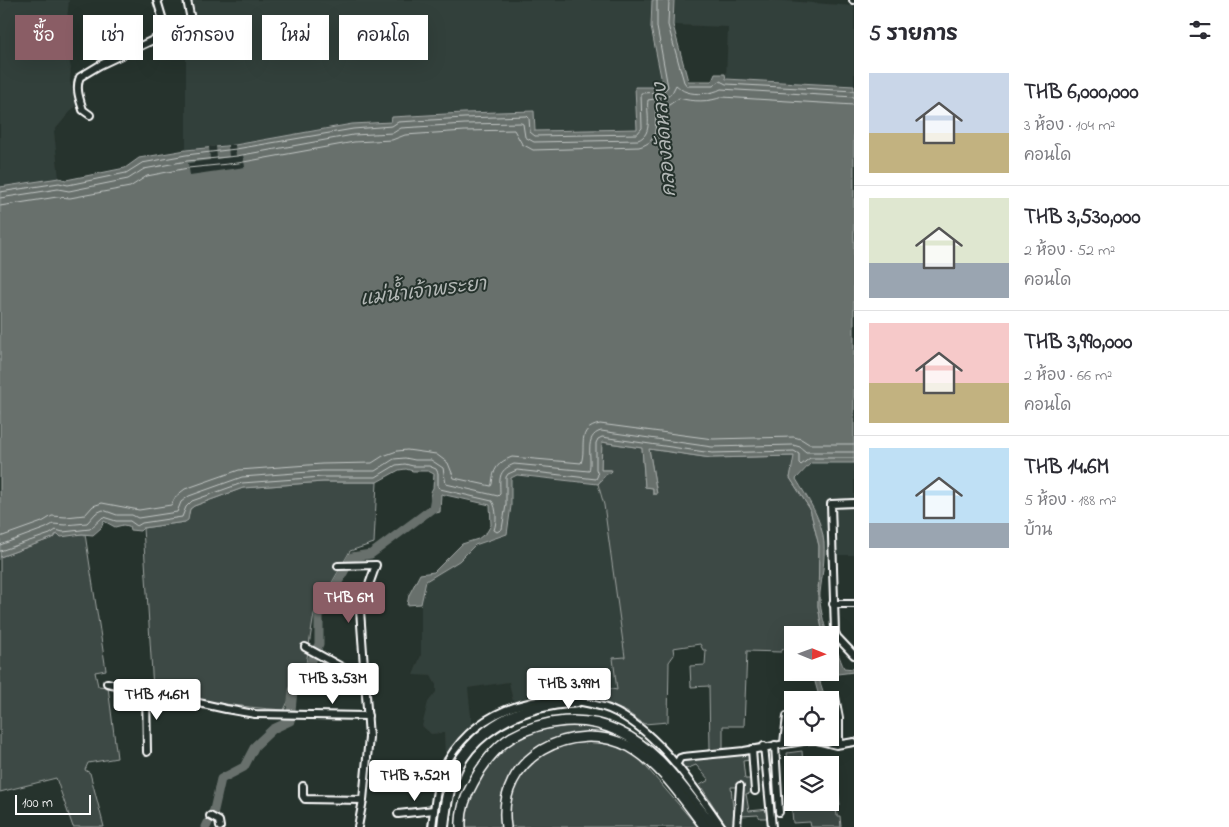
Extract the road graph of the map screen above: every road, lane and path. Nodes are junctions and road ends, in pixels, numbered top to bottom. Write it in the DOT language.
graph roads {
  1 [pos="157,0"];
  2 [pos="187,0"];
  3 [pos="161,15"];
  4 [pos="191,15"];
  5 [pos="153,40"];
  6 [pos="90,115"];
  7 [pos="854,503"];
  8 [pos="338,566"];
  9 [pos="833,604"];
  10 [pos="854,604"];
  11 [pos="307,648"];
  12 [pos="854,656"];
  13 [pos="365,680"];
  14 [pos="107,683"];
  15 [pos="146,691"];
  16 [pos="577,701"];
  17 [pos="368,716"];
  18 [pos="854,742"];
  19 [pos="784,743"];
  20 [pos="839,744"];
  21 [pos="774,745"];
  22 [pos="764,746"];
  23 [pos="752,749"];
  24 [pos="147,752"];
  25 [pos="676,765"];
  26 [pos="303,786"];
  27 [pos="740,786"];
  28 [pos="755,791"];
  29 [pos="363,800"];
  30 [pos="434,810"];
  31 [pos="779,812"];
  32 [pos="398,814"];
  33 [pos="213,817"];
  34 [pos="506,824"];
  35 [pos="220,827"];
  36 [pos="358,827"];
  37 [pos="432,827"];
  38 [pos="442,827"];
  39 [pos="461,827"];
  40 [pos="705,827"];
  41 [pos="715,827"];
  42 [pos="722,827"];
  43 [pos="737,827"];
  44 [pos="772,827"];
  1 -- 3 [label="street"];
  2 -- 4 [label="street"];
  5 -- 6 [label="street"];
  7 -- 9 [label="street"];
  8 -- 13 [label="street"];
  9 -- 10 [label="street"];
  9 -- 12 [label="street"];
  11 -- 13 [label="street"];
  13 -- 17 [label="street"];
  14 -- 15 [label="street"];
  15 -- 17 [label="street"];
  15 -- 24 [label="street"];
  16 -- 25 [label="street"];
  16 -- 30 [label="street"];
  16 -- 38 [label="highway"];
  17 -- 29 [label="street"];
  18 -- 20 [label="street"];
  19 -- 21 [label="street"];
  21 -- 22 [label="street"];
  21 -- 31 [label="street"];
  22 -- 23 [label="street"];
  22 -- 44 [label="street"];
  23 -- 25 [label="street"];
  23 -- 28 [label="street"];
  25 -- 42 [label="street"];
  26 -- 29 [label="street"];
  27 -- 43 [label="street"];
  29 -- 36 [label="street"];
  30 -- 32 [label="street"];
  30 -- 37 [label="street"];
  33 -- 35 [label="street"];
  34 -- 40 [label="main road"];
  39 -- 41 [label="main road"];
}
